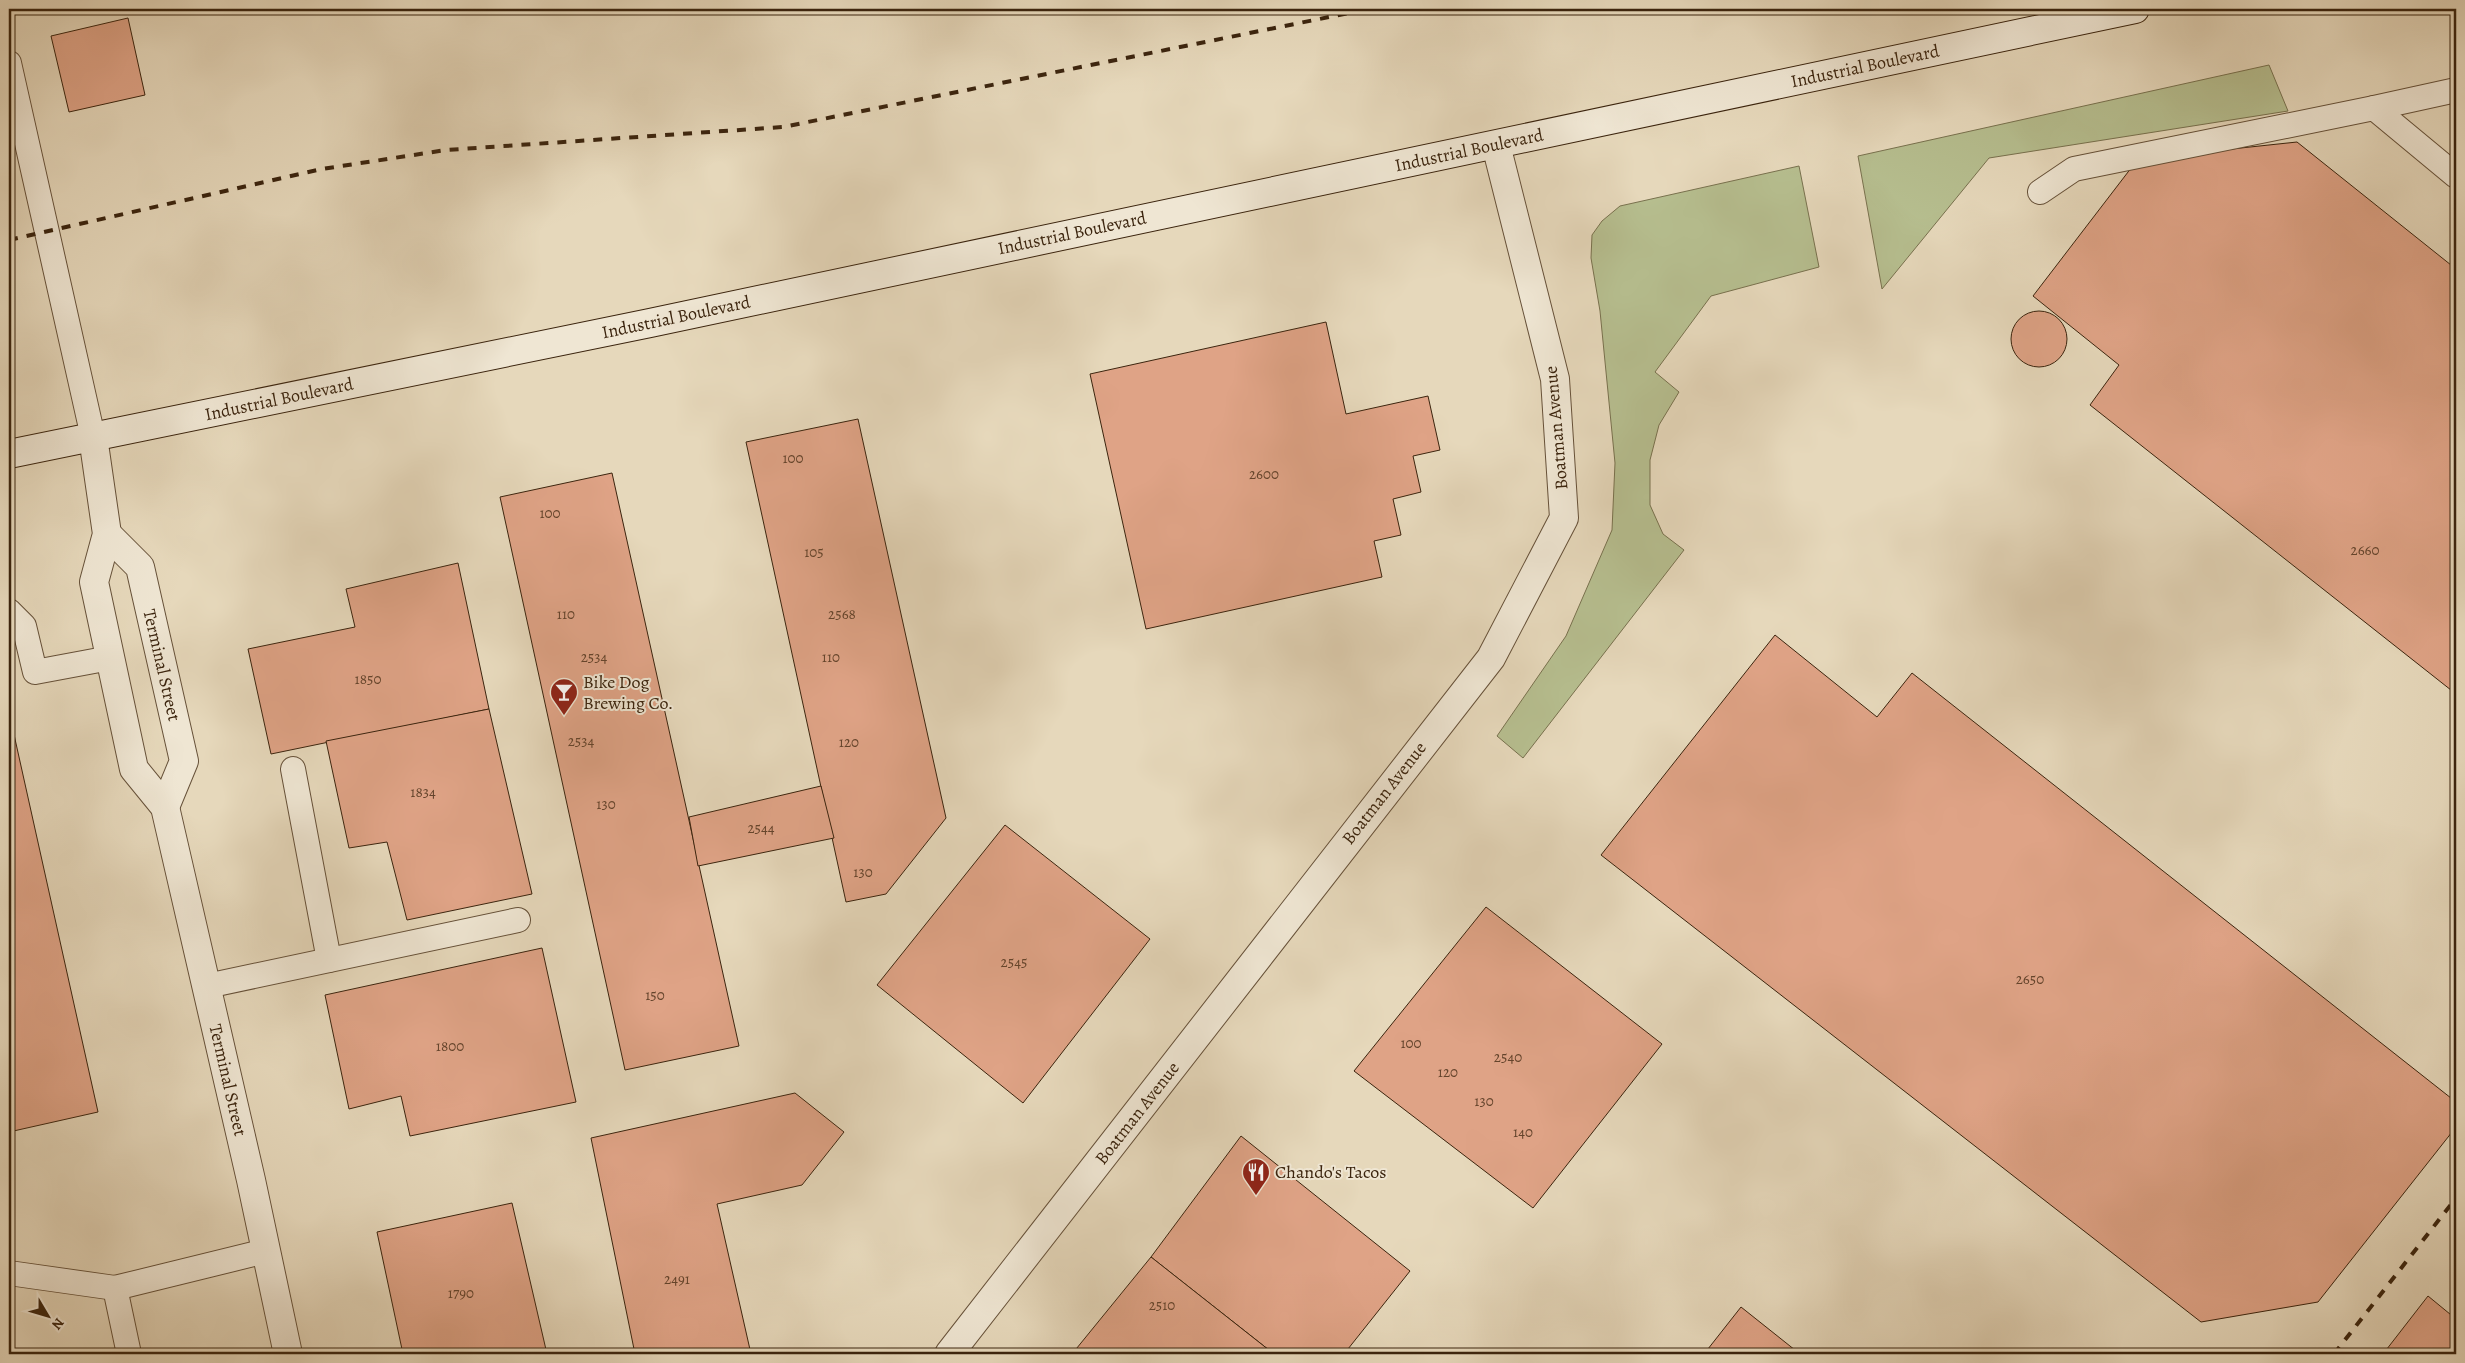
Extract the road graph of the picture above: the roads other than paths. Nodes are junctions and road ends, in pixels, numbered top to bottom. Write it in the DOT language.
graph roads {
  1 [pos="2135,9"];
  2 [pos="9,63"];
  3 [pos="2456,90"];
  4 [pos="2374,108"];
  5 [pos="1496,145"];
  6 [pos="2456,176"];
  7 [pos="2040,192"];
  8 [pos="93,437"];
  9 [pos="9,454"];
  10 [pos="107,534"];
  11 [pos="9,611"];
  12 [pos="110,658"];
  13 [pos="293,770"];
  14 [pos="165,807"];
  15 [pos="518,920"];
  16 [pos="329,960"];
  17 [pos="207,986"];
  18 [pos="266,1251"];
  19 [pos="9,1273"];
  20 [pos="115,1288"];
  21 [pos="129,1354"];
  22 [pos="288,1354"];
  23 [pos="949,1354"];
  1 -- 5 [label="street, Industrial Boulevard"];
  2 -- 8 [label="lane"];
  3 -- 4 [label="lane"];
  4 -- 6 [label="lane"];
  4 -- 7 [label="lane"];
  5 -- 8 [label="street, Industrial Boulevard"];
  5 -- 23 [label="street, Boatman Avenue"];
  8 -- 9 [label="street, Industrial Boulevard"];
  8 -- 10 [label="street, Terminal Street"];
  10 -- 12 [label="street, Terminal Street"];
  10 -- 14 [label="street, Terminal Street"];
  11 -- 12 [label="lane"];
  12 -- 14 [label="street, Terminal Street"];
  13 -- 16 [label="lane"];
  14 -- 17 [label="street, Terminal Street"];
  15 -- 16 [label="lane"];
  16 -- 17 [label="lane"];
  17 -- 18 [label="street, Terminal Street"];
  18 -- 20 [label="lane"];
  18 -- 22 [label="street, Terminal Street"];
  19 -- 20 [label="lane"];
  20 -- 21 [label="lane"];
}
